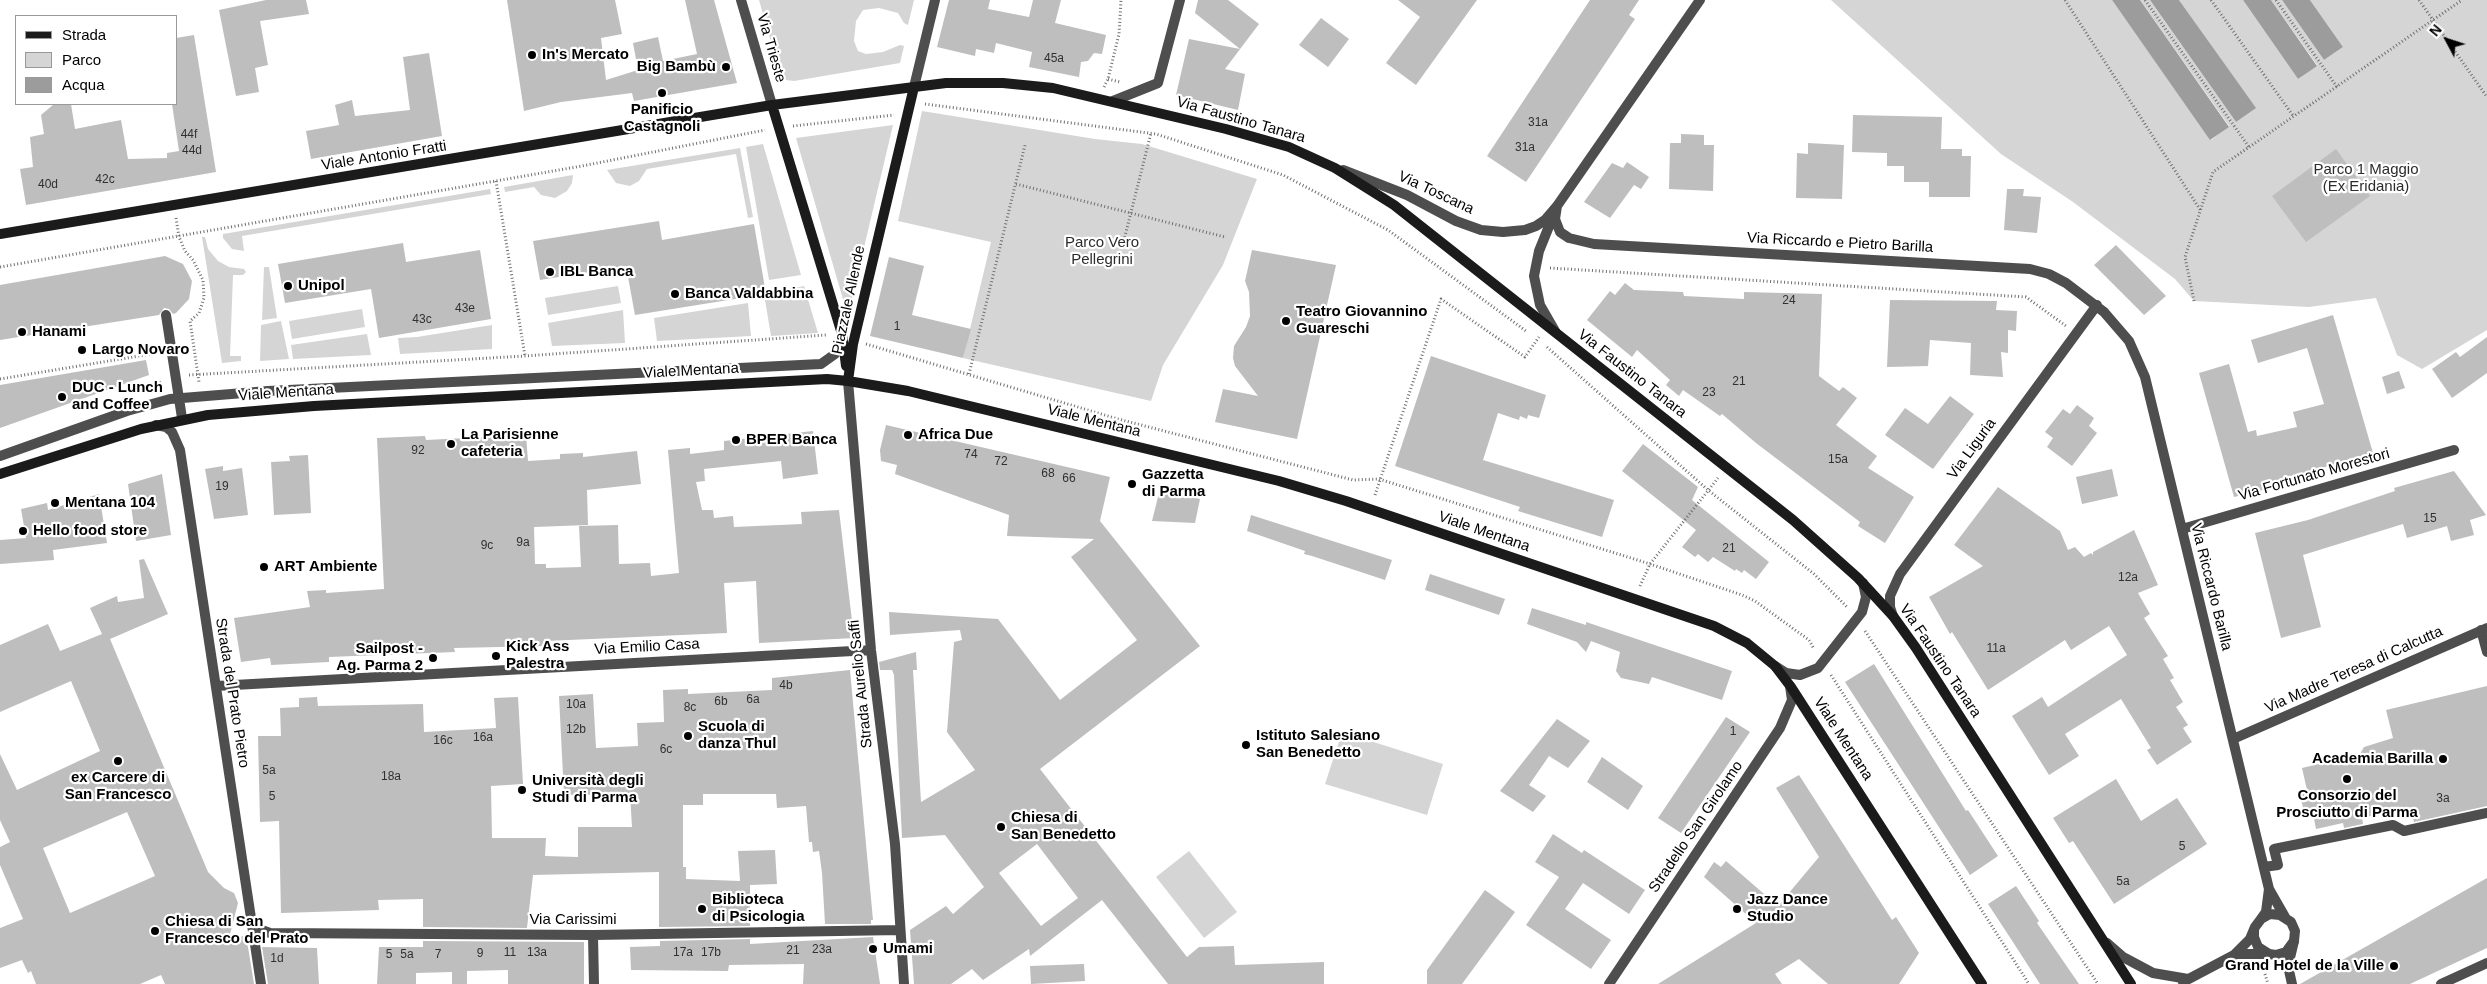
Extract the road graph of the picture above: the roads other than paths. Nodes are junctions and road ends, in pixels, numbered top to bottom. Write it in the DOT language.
graph roads {
  1 [pos="741,0"];
  2 [pos="934,0"];
  3 [pos="1180,0"];
  4 [pos="1700,0"];
  5 [pos="914,87"];
  6 [pos="1113,102"];
  7 [pos="772,105"];
  8 [pos="1326,163"];
  9 [pos="1557,206"];
  10 [pos="1514,231"];
  11 [pos="1546,233"];
  12 [pos="0,234"];
  13 [pos="1573,239"];
  14 [pos="2097,304"];
  15 [pos="166,315"];
  16 [pos="842,334"];
  17 [pos="1565,341"];
  18 [pos="848,381"];
  19 [pos="179,398"];
  20 [pos="182,418"];
  21 [pos="150,426"];
  22 [pos="2454,450"];
  23 [pos="0,456"];
  24 [pos="0,474"];
  25 [pos="2182,529"];
  26 [pos="1858,578"];
  27 [pos="1893,616"];
  28 [pos="2484,629"];
  29 [pos="871,650"];
  30 [pos="2487,652"];
  31 [pos="1775,666"];
  32 [pos="1787,681"];
  33 [pos="216,686"];
  34 [pos="2233,739"];
  35 [pos="2487,813"];
  36 [pos="2264,867"];
  37 [pos="2269,889"];
  38 [pos="2286,918"];
  39 [pos="2261,919"];
  40 [pos="252,920"];
  41 [pos="900,930"];
  42 [pos="2254,931"];
  43 [pos="593,936"];
  44 [pos="2102,938"];
  45 [pos="2294,942"];
  46 [pos="2269,954"];
  47 [pos="2234,955"];
  48 [pos="2487,963"];
  49 [pos="2289,968"];
  50 [pos="2184,981"];
  51 [pos="261,984"];
  52 [pos="594,984"];
  53 [pos="904,984"];
  54 [pos="1609,984"];
  55 [pos="1982,984"];
  56 [pos="2131,984"];
  57 [pos="2292,984"];
  58 [pos="2442,984"];
  1 -- 7 [label="street, Via Trieste"];
  2 -- 5 [label="street"];
  3 -- 6 [label="street"];
  4 -- 9 [label="street, Via Toscana"];
  5 -- 6 [label="main road, Via Faustino Tanara"];
  5 -- 7 [label="main road"];
  5 -- 18 [label="main road, Piazzale Allende"];
  6 -- 8 [label="main road, Via Faustino Tanara"];
  7 -- 12 [label="main road, Viale Antonio Fratti"];
  7 -- 16 [label="main road, Piazzale Allende"];
  8 -- 10 [label="street, Via Toscana"];
  8 -- 17 [label="main road, Via Faustino Tanara"];
  9 -- 10 [label="street, Via Toscana"];
  9 -- 11 [label="street, Via Toscana"];
  9 -- 13 [label="street"];
  10 -- 11 [label="street, Via Riccardo e Pietro Barilla"];
  11 -- 13 [label="street, Via Riccardo e Pietro Barilla"];
  11 -- 17 [label="street, Via Toscana"];
  13 -- 14 [label="street, Via Riccardo e Pietro Barilla"];
  14 -- 25 [label="street, Via Riccardo Barilla"];
  14 -- 27 [label="street, Via Liguria"];
  15 -- 19 [label="street"];
  16 -- 18 [label="main road, Piazzale Allende"];
  16 -- 19 [label="street, Viale Mentana"];
  17 -- 26 [label="main road, Via Faustino Tanara"];
  18 -- 20 [label="main road, Viale Mentana"];
  18 -- 29 [label="street, Strada Aurelio Saffi"];
  18 -- 31 [label="main road, Viale Mentana"];
  19 -- 20 [label="street"];
  19 -- 23 [label="street, Viale Mentana"];
  20 -- 21 [label="main road, Viale Mentana"];
  21 -- 24 [label="main road, Viale Mentana"];
  21 -- 33 [label="street, Strada del Prato Pietro"];
  22 -- 25 [label="street, Via Fortunato Morestori"];
  25 -- 34 [label="street, Via Riccardo Barilla"];
  26 -- 27 [label="main road, Via Faustino Tanara"];
  26 -- 31 [label="street"];
  27 -- 44 [label="main road, Via Faustino Tanara"];
  28 -- 30 [label="street"];
  28 -- 34 [label="street, Via Madre Teresa di Calcutta"];
  29 -- 33 [label="street, Via Emilio Casa"];
  29 -- 41 [label="street, Strada Aurelio Saffi"];
  31 -- 32 [label="main road, Viale Mentana"];
  32 -- 54 [label="street, Stradello San Girolamo"];
  32 -- 55 [label="main road, Viale Mentana"];
  33 -- 40 [label="street, Strada del Prato Pietro"];
  34 -- 36 [label="street, Via Riccardo Barilla"];
  35 -- 36 [label="street"];
  36 -- 37 [label="street, Via Riccardo Barilla"];
  37 -- 38 [label="street, Via Riccardo Barilla"];
  37 -- 39 [label="street, Via Riccardo Barilla"];
  38 -- 39 [label="street"];
  38 -- 45 [label="street, Via Riccardo Barilla"];
  39 -- 42 [label="street, Via Riccardo Barilla"];
  40 -- 43 [label="street, Via Carissimi"];
  40 -- 51 [label="street, Strada del Prato Pietro"];
  41 -- 43 [label="street, Via Carissimi"];
  41 -- 53 [label="street, Strada Aurelio Saffi"];
  42 -- 46 [label="street"];
  42 -- 47 [label="street, Via Riccardo Barilla"];
  43 -- 52 [label="street"];
  44 -- 50 [label="street"];
  44 -- 56 [label="main road, Via Faustino Tanara"];
  45 -- 46 [label="street"];
  45 -- 49 [label="street, Via Riccardo Barilla"];
  46 -- 47 [label="street"];
  46 -- 49 [label="street"];
  47 -- 50 [label="street"];
  48 -- 58 [label="street"];
  49 -- 57 [label="street, Via Riccardo Barilla"];
}
